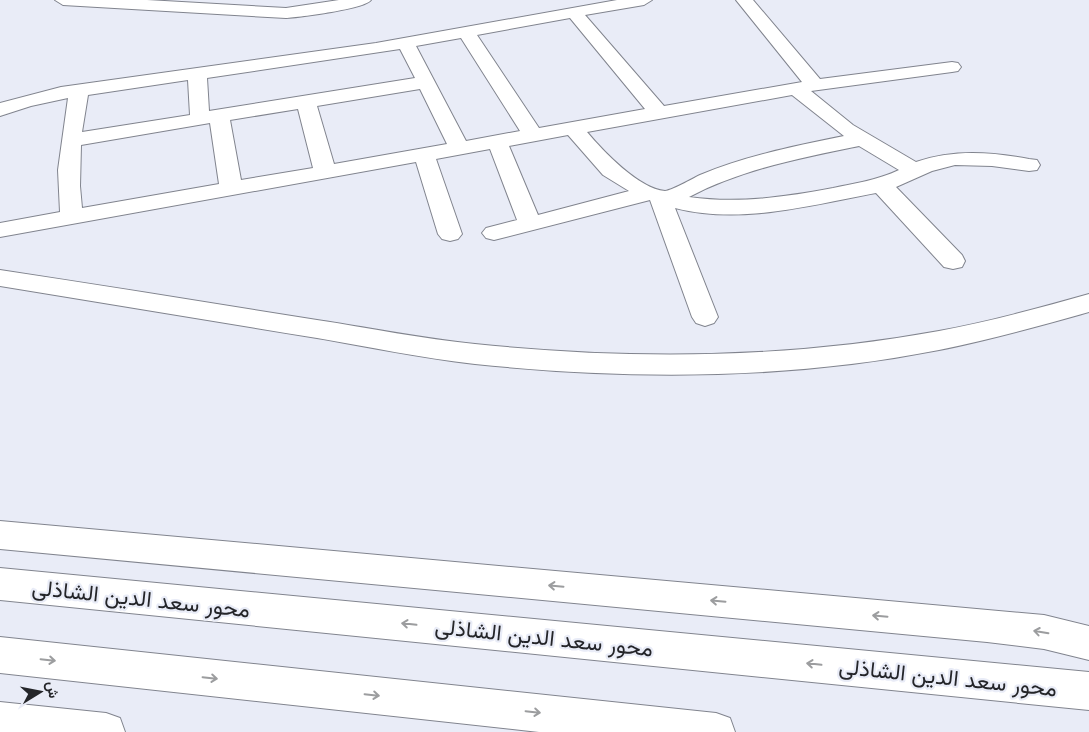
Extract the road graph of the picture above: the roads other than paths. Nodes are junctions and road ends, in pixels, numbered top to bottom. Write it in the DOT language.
graph roads {
  1 [pos="63,0"];
  2 [pos="363,0"];
  3 [pos="644,0"];
  4 [pos="744,0"];
  5 [pos="118,2"];
  6 [pos="168,3"];
  7 [pos="574,13"];
  8 [pos="467,33"];
  9 [pos="406,44"];
  10 [pos="952,67"];
  11 [pos="197,74"];
  12 [pos="426,82"];
  13 [pos="316,83"];
  14 [pos="806,87"];
  15 [pos="79,91"];
  16 [pos="0,110"];
  17 [pos="660,113"];
  18 [pos="210,117"];
  19 [pos="573,128"];
  20 [pos="534,135"];
  21 [pos="862,139"];
  22 [pos="70,140"];
  23 [pos="497,142"];
  24 [pos="459,148"];
  25 [pos="424,154"];
  26 [pos="1028,166"];
  27 [pos="915,170"];
  28 [pos="325,172"];
  29 [pos="881,185"];
  30 [pos="231,188"];
  31 [pos="659,196"];
  32 [pos="72,218"];
  33 [pos="530,224"];
  34 [pos="0,230"];
  35 [pos="494,233"];
  36 [pos="450,234"];
  37 [pos="953,261"];
  38 [pos="0,278"];
  39 [pos="1089,303"];
  40 [pos="705,317"];
  41 [pos="0,535"];
  42 [pos="0,584"];
  43 [pos="1089,643"];
  44 [pos="0,655"];
  45 [pos="1089,691"];
  46 [pos="0,721"];
  47 [pos="106,732"];
  48 [pos="716,732"];
  1 -- 5 [label="main road"];
  2 -- 6 [label="main road"];
  3 -- 7 [label="main road"];
  4 -- 14 [label="main road"];
  5 -- 6 [label="main road"];
  7 -- 8 [label="main road"];
  7 -- 17 [label="main road"];
  8 -- 9 [label="main road"];
  8 -- 20 [label="main road"];
  9 -- 12 [label="main road"];
  9 -- 13 [label="main road"];
  10 -- 14 [label="main road"];
  11 -- 13 [label="main road"];
  11 -- 15 [label="main road"];
  11 -- 18 [label="main road"];
  12 -- 13 [label="main road"];
  12 -- 24 [label="main road"];
  13 -- 18 [label="main road"];
  13 -- 28 [label="main road"];
  14 -- 17 [label="main road"];
  14 -- 21 [label="main road"];
  15 -- 16 [label="main road"];
  15 -- 22 [label="main road"];
  17 -- 19 [label="main road"];
  18 -- 22 [label="main road"];
  18 -- 30 [label="main road"];
  19 -- 20 [label="main road"];
  19 -- 31 [label="main road"];
  20 -- 23 [label="main road"];
  21 -- 27 [label="main road"];
  21 -- 31 [label="main road"];
  22 -- 32 [label="main road"];
  23 -- 24 [label="main road"];
  23 -- 33 [label="main road"];
  24 -- 25 [label="main road"];
  25 -- 28 [label="main road"];
  25 -- 36 [label="main road"];
  26 -- 27 [label="main road"];
  27 -- 29 [label="main road"];
  28 -- 30 [label="main road"];
  29 -- 31 [label="main road"];
  29 -- 37 [label="main road"];
  30 -- 32 [label="main road"];
  31 -- 33 [label="main road"];
  31 -- 40 [label="main road"];
  32 -- 34 [label="main road"];
  33 -- 35 [label="main road"];
  38 -- 39 [label="main road"];
  43 -- 41 [label="main road, one-way"];
  45 -- 42 [label="main road, محور سعد الدين الشاذلى, one-way"];
  44 -- 48 [label="main road, one-way"];
  46 -- 47 [label="main road"];
}
